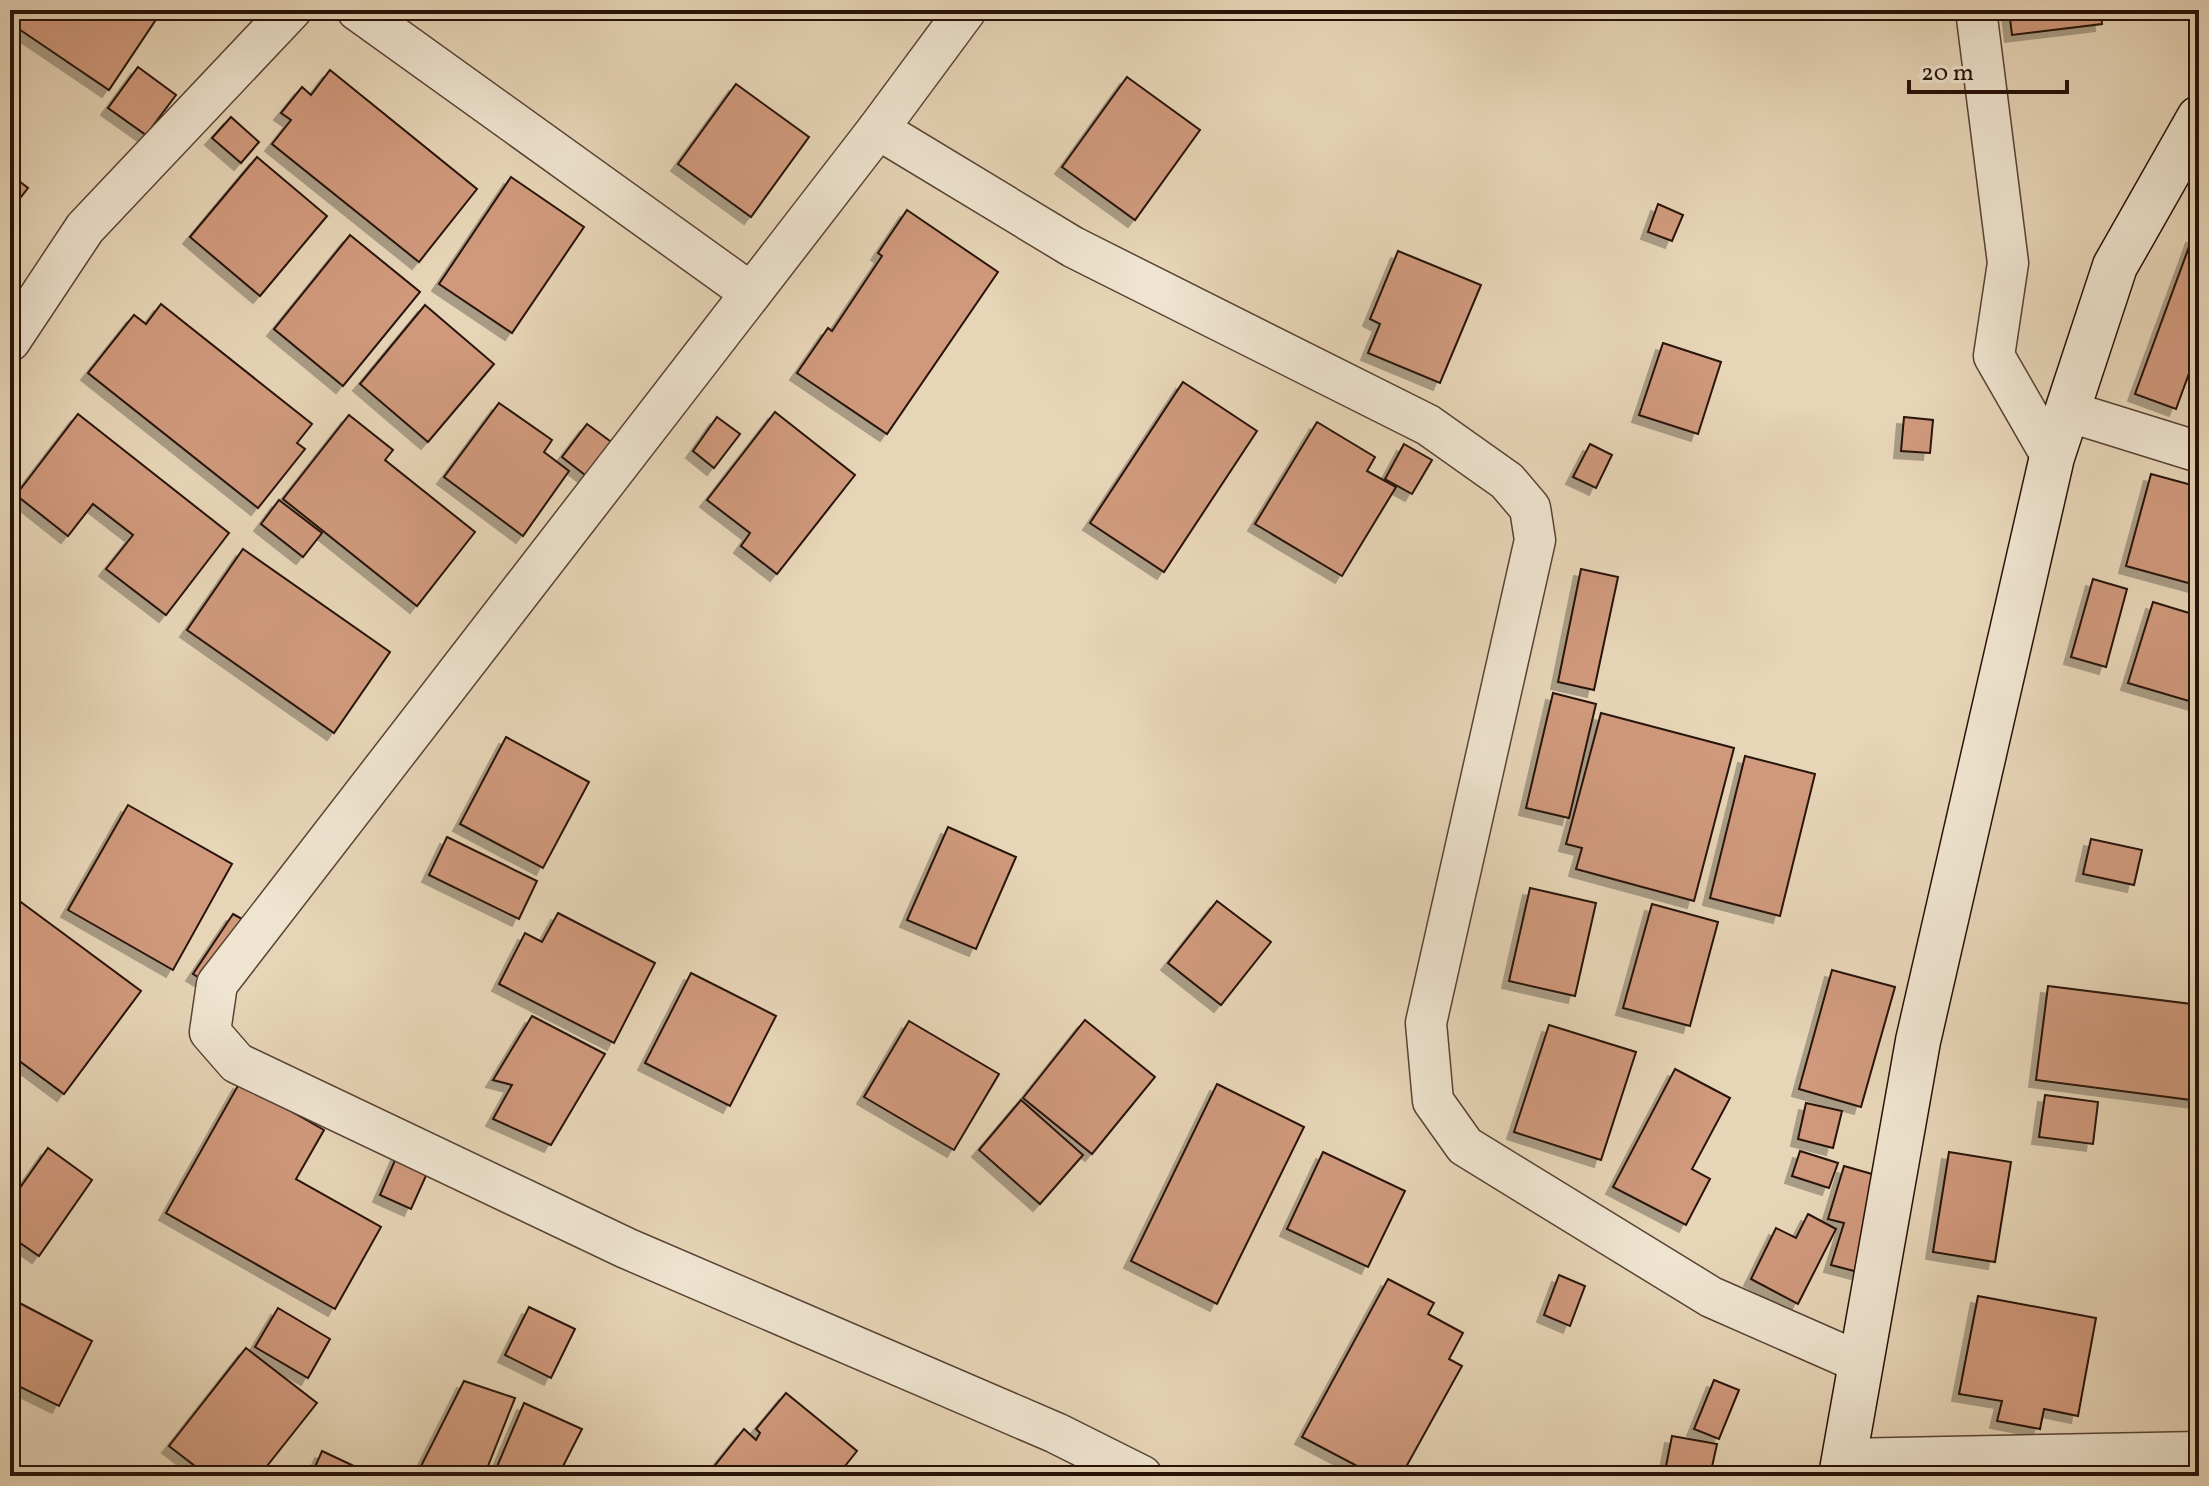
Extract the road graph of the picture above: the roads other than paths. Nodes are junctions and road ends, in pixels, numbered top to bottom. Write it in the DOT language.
graph roads {
  1 [pos="291,10"];
  2 [pos="357,10"];
  3 [pos="966,10"];
  4 [pos="1976,10"];
  5 [pos="2199,118"];
  6 [pos="878,129"];
  7 [pos="751,293"];
  8 [pos="10,341"];
  9 [pos="2067,411"];
  10 [pos="2199,452"];
  11 [pos="2052,457"];
  12 [pos="1861,1363"];
  13 [pos="2199,1452"];
  14 [pos="1843,1468"];
  15 [pos="1142,1476"];
  1 -- 8 [label="street"];
  2 -- 7 [label="street"];
  3 -- 6 [label="street"];
  4 -- 11 [label="street"];
  5 -- 9 [label="street"];
  6 -- 7 [label="street"];
  6 -- 12 [label="street"];
  7 -- 15 [label="street"];
  9 -- 10 [label="street"];
  9 -- 11 [label="street"];
  11 -- 12 [label="street"];
  12 -- 14 [label="street"];
  13 -- 14 [label="street"];
}
